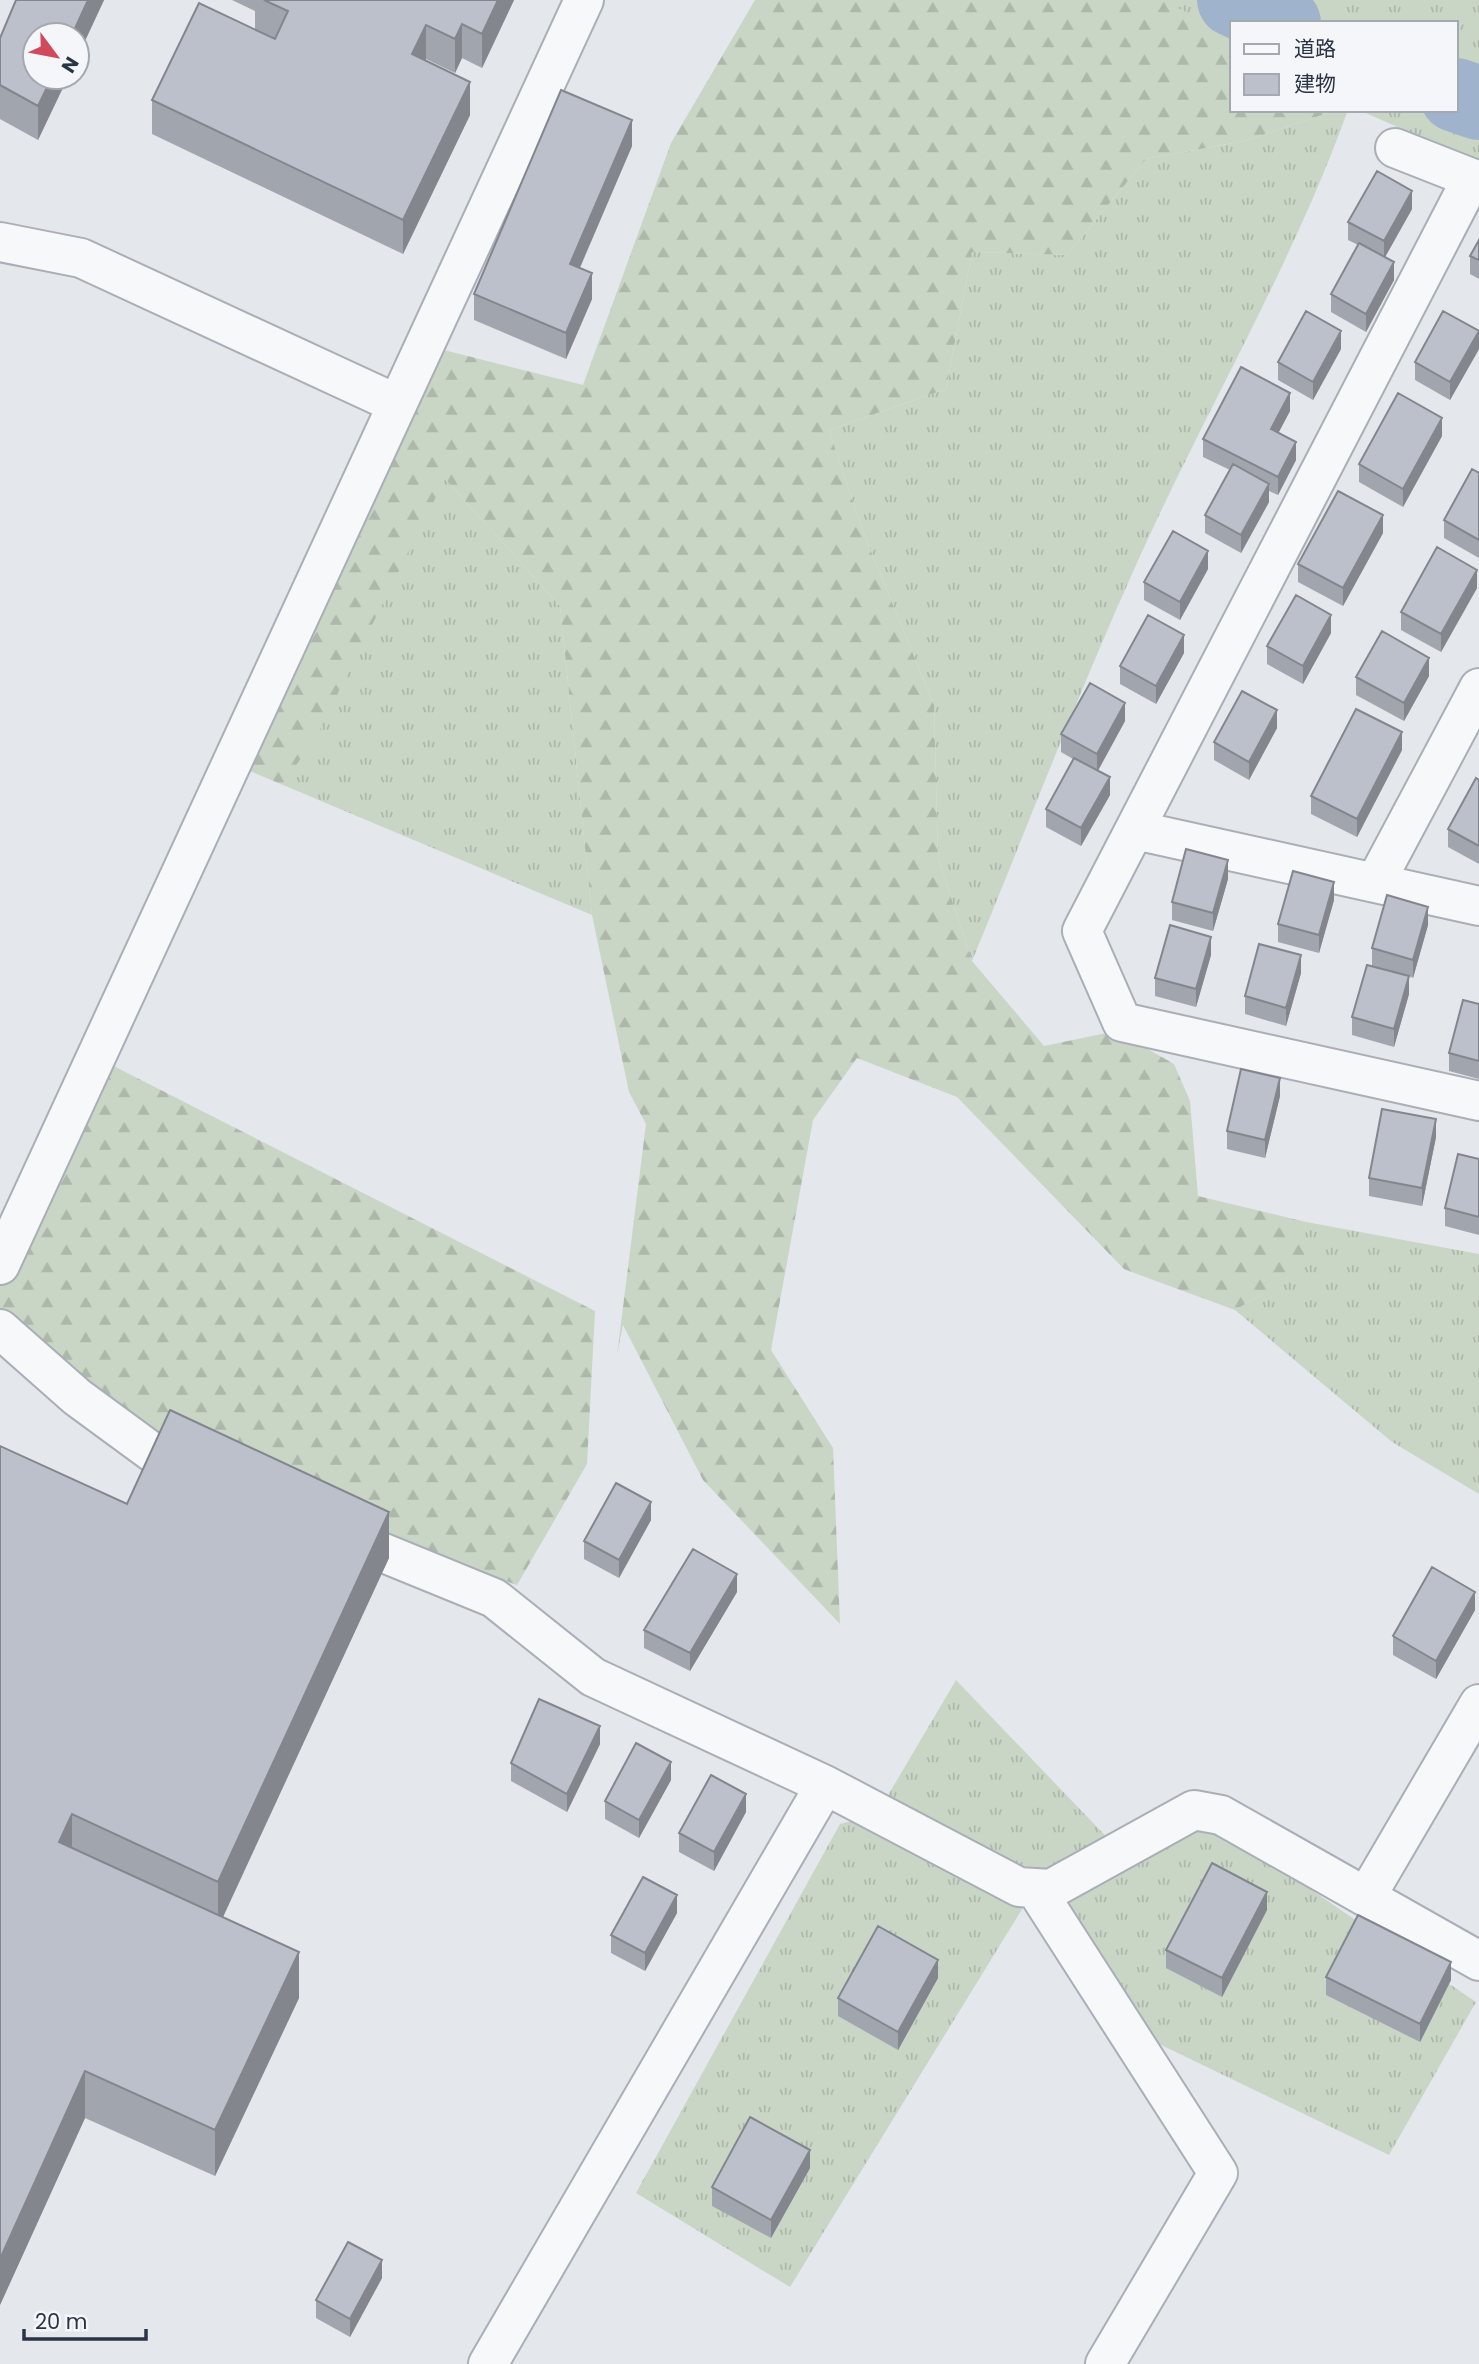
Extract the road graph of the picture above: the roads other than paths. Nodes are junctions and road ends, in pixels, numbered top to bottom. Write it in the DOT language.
graph roads {
  1 [pos="584,0"];
  2 [pos="1395,148"];
  3 [pos="1476,179"];
  4 [pos="0,242"];
  5 [pos="397,404"];
  6 [pos="1479,688"];
  7 [pos="1135,830"];
  8 [pos="1375,883"];
  9 [pos="1479,906"];
  10 [pos="1479,1101"];
  11 [pos="0,1265"];
  12 [pos="0,1329"];
  13 [pos="222,1487"];
  14 [pos="313,1524"];
  15 [pos="1479,1704"];
  16 [pos="825,1785"];
  17 [pos="1035,1888"];
  18 [pos="1366,1898"];
  19 [pos="1479,1961"];
  20 [pos="488,2364"];
  21 [pos="1105,2364"];
  1 -- 5 [label="street"];
  2 -- 3 [label="street"];
  3 -- 7 [label="street"];
  4 -- 5 [label="street"];
  5 -- 11 [label="street"];
  6 -- 8 [label="street"];
  7 -- 8 [label="street"];
  7 -- 10 [label="street"];
  8 -- 9 [label="street"];
  12 -- 13 [label="street"];
  14 -- 16 [label="street"];
  15 -- 18 [label="street"];
  16 -- 17 [label="street"];
  16 -- 20 [label="street"];
  17 -- 18 [label="street"];
  17 -- 21 [label="street"];
  18 -- 19 [label="street"];
}
